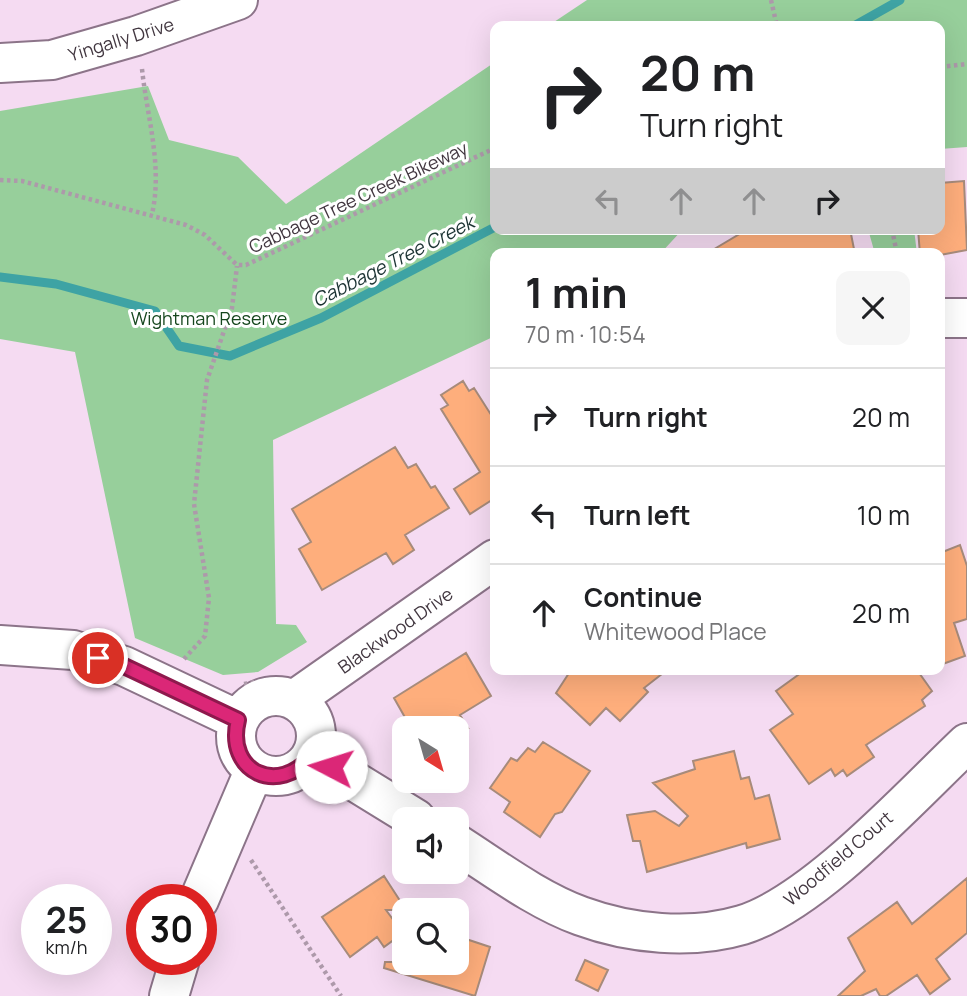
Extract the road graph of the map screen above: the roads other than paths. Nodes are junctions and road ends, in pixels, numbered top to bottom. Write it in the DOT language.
graph roads {
  1 [pos="238,0"];
  2 [pos="0,63"];
  3 [pos="945,318"];
  4 [pos="967,318"];
  5 [pos="490,562"];
  6 [pos="0,645"];
  7 [pos="283,690"];
  8 [pos="235,704"];
  9 [pos="967,743"];
  10 [pos="312,755"];
  11 [pos="254,771"];
  12 [pos="396,807"];
  13 [pos="469,852"];
  14 [pos="206,884"];
  15 [pos="175,975"];
  16 [pos="169,996"];
  1 -- 2 [label="street, Yingally Drive"];
  3 -- 4 [label="street"];
  5 -- 7 [label="street, Blackwood Drive"];
  6 -- 8 [label="street"];
  7 -- 8 [label="street"];
  7 -- 10 [label="street"];
  8 -- 11 [label="street"];
  9 -- 13 [label="street, Woodfield Court"];
  10 -- 11 [label="street"];
  10 -- 12 [label="street"];
  11 -- 14 [label="street"];
  15 -- 16 [label="street"];
}
